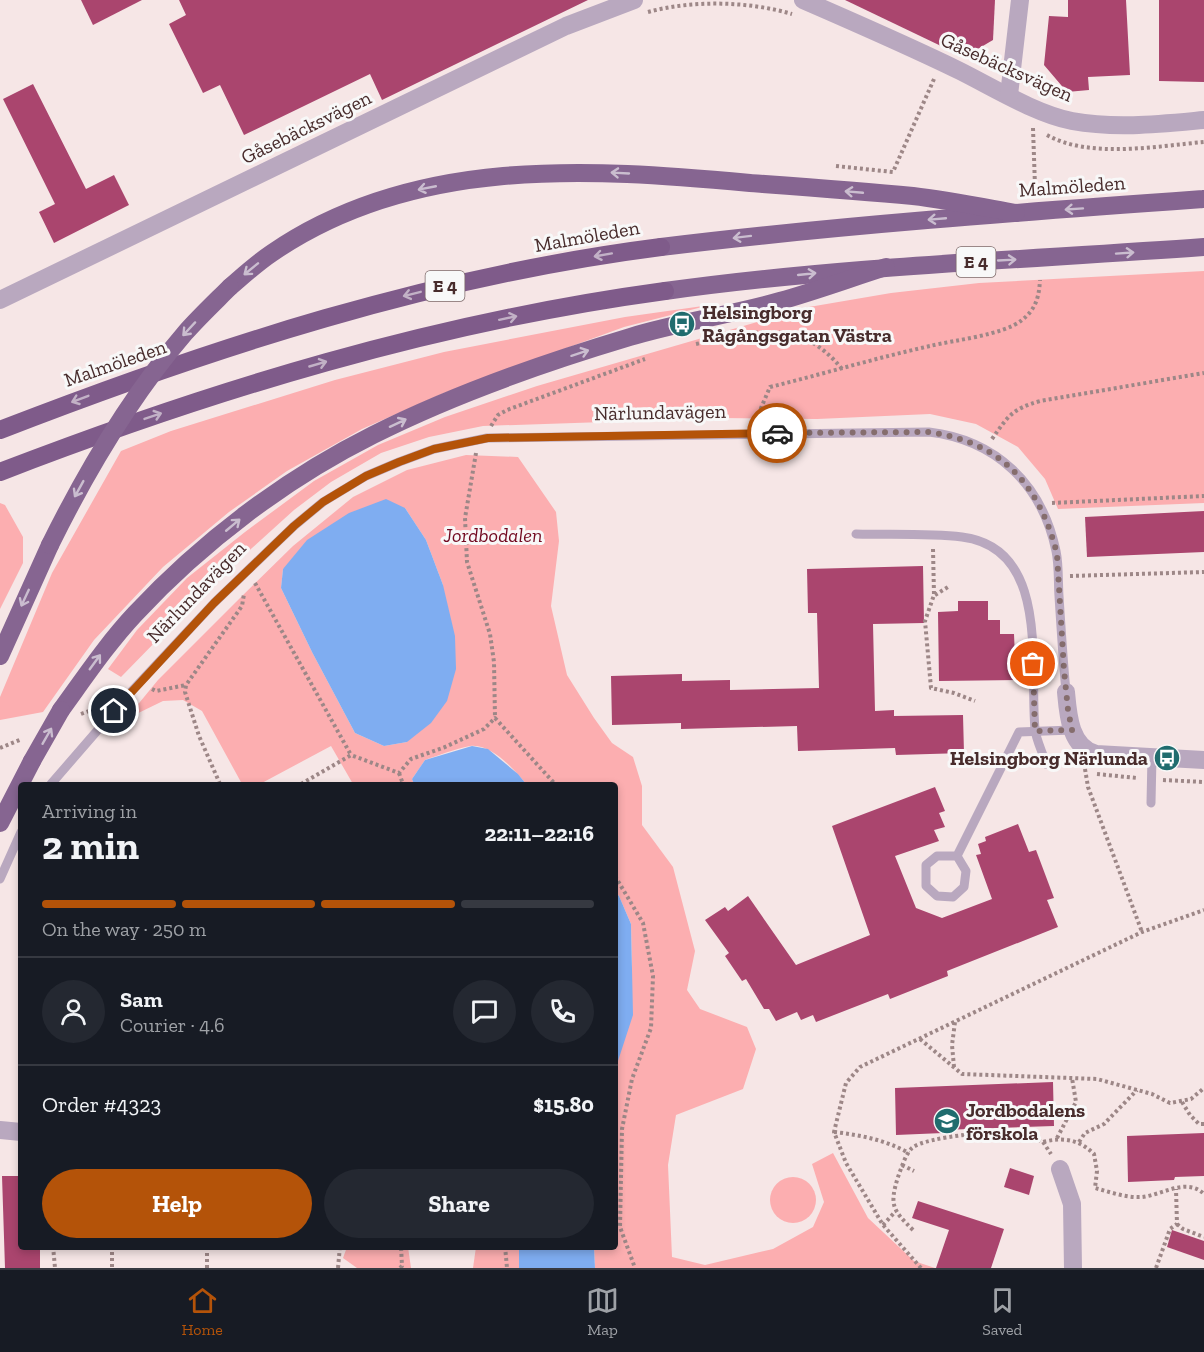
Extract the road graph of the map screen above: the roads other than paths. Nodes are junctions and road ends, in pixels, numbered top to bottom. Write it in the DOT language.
graph roads {
  1 [pos="1020,0"];
  2 [pos="637,7"];
  3 [pos="799,8"];
  4 [pos="1009,95"];
  5 [pos="1204,120"];
  6 [pos="1204,199"];
  7 [pos="1016,213"];
  8 [pos="1204,247"];
  9 [pos="886,267"];
  10 [pos="0,300"];
  11 [pos="0,430"];
  12 [pos="0,472"];
  13 [pos="856,534"];
  14 [pos="0,656"];
  15 [pos="1066,692"];
  16 [pos="1072,730"];
  17 [pos="1035,731"];
  18 [pos="1152,757"];
  19 [pos="1204,760"];
  20 [pos="1046,764"];
  21 [pos="21,782"];
  22 [pos="53,782"];
  23 [pos="18,788"];
  24 [pos="1152,803"];
  25 [pos="0,823"];
  26 [pos="18,839"];
  27 [pos="957,856"];
  28 [pos="0,879"];
  29 [pos="0,1130"];
  30 [pos="18,1132"];
  31 [pos="1060,1169"];
  32 [pos="1073,1268"];
  1 -- 4 [label="street"];
  2 -- 10 [label="street, Gåsebäcksvägen"];
  3 -- 4 [label="street, Gåsebäcksvägen"];
  4 -- 5 [label="street, Gåsebäcksvägen"];
  6 -- 7 [label="highway, Malmöleden / E 4, one-way"];
  7 -- 11 [label="highway, Malmöleden / E 4, one-way"];
  7 -- 14 [label="highway, one-way, bridge"];
  9 -- 8 [label="highway, E 4, one-way"];
  12 -- 9 [label="highway, E 4, one-way"];
  21 -- 9 [label="highway, one-way, bridge"];
  13 -- 17 [label="lane"];
  15 -- 16 [label="street, Närlundavägen"];
  15 -- 22 [label="lane, Närlundavägen"];
  16 -- 17 [label="lane"];
  16 -- 18 [label="street, Närlundavägen"];
  17 -- 20 [label="lane"];
  17 -- 27 [label="lane"];
  18 -- 19 [label="street, Närlundavägen"];
  18 -- 24 [label="lane"];
  25 -- 23 [label="highway, one-way, bridge"];
  26 -- 28 [label="lane"];
  27 -- 27 [label="lane"];
  29 -- 30 [label="street"];
  31 -- 32 [label="street"];
}
